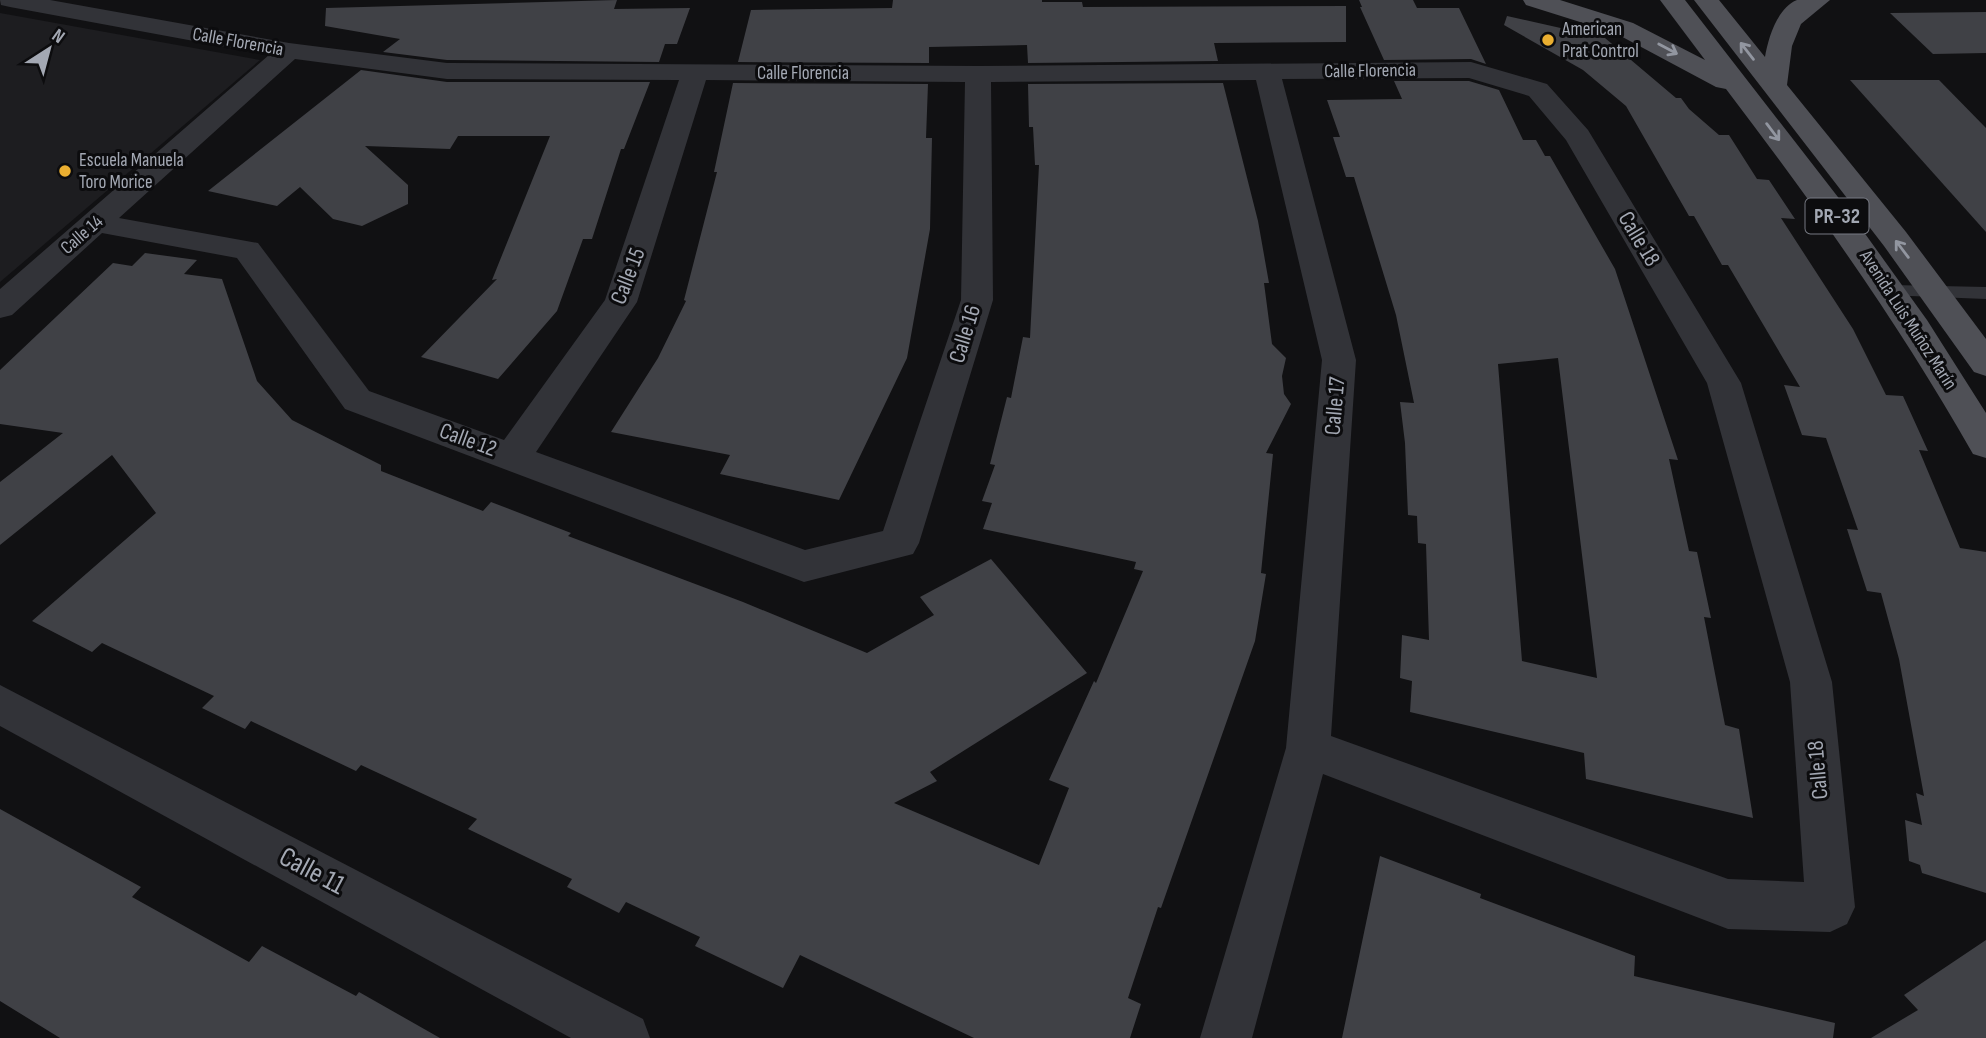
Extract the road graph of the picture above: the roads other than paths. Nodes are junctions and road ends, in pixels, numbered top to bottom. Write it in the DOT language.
graph roads {
  1 [pos="10,0"];
  2 [pos="1535,0"];
  3 [pos="1672,0"];
  4 [pos="1706,0"];
  5 [pos="1818,0"];
  6 [pos="289,51"];
  7 [pos="695,72"];
  8 [pos="1267,72"];
  9 [pos="978,74"];
  10 [pos="1773,85"];
  11 [pos="1741,90"];
  12 [pos="1578,136"];
  13 [pos="96,223"];
  14 [pos="1892,291"];
  15 [pos="1935,293"];
  16 [pos="1986,293"];
  17 [pos="0,307"];
  18 [pos="1986,364"];
  19 [pos="1986,444"];
  20 [pos="513,456"];
  21 [pos="899,543"];
  22 [pos="0,704"];
  23 [pos="1308,748"];
  24 [pos="624,1038"];
  25 [pos="1226,1038"];
  1 -- 6 [label="street, Calle Florencia"];
  2 -- 11 [label="main road, one-way"];
  3 -- 11 [label="main road, Avenida Luis Muñoz Marín / PR-32"];
  10 -- 4 [label="main road, Avenida Luis Muñoz Marín / PR-32, one-way"];
  5 -- 10 [label="main road"];
  6 -- 7 [label="street, Calle Florencia"];
  6 -- 13 [label="street, Calle 14"];
  7 -- 9 [label="street, Calle Florencia"];
  7 -- 20 [label="street, Calle 15"];
  8 -- 9 [label="street, Calle Florencia"];
  8 -- 12 [label="street, Calle Florencia"];
  8 -- 23 [label="street, Calle 17"];
  9 -- 21 [label="street, Calle 16"];
  15 -- 10 [label="main road, Avenida Luis Muñoz Marín / PR-32, one-way"];
  11 -- 14 [label="main road, Avenida Luis Muñoz Marín / PR-32, one-way"];
  12 -- 23 [label="street, Calle 18"];
  13 -- 17 [label="street, Calle 14"];
  13 -- 20 [label="street, Calle 12"];
  14 -- 15 [label="lane"];
  14 -- 19 [label="main road, Avenida Luis Muñoz Marín / PR-32"];
  15 -- 16 [label="lane"];
  15 -- 18 [label="main road, Avenida Luis Muñoz Marín / PR-32"];
  20 -- 21 [label="street, Calle 12"];
  22 -- 24 [label="street, Calle 11"];
  23 -- 25 [label="street, Calle 17"];
}
